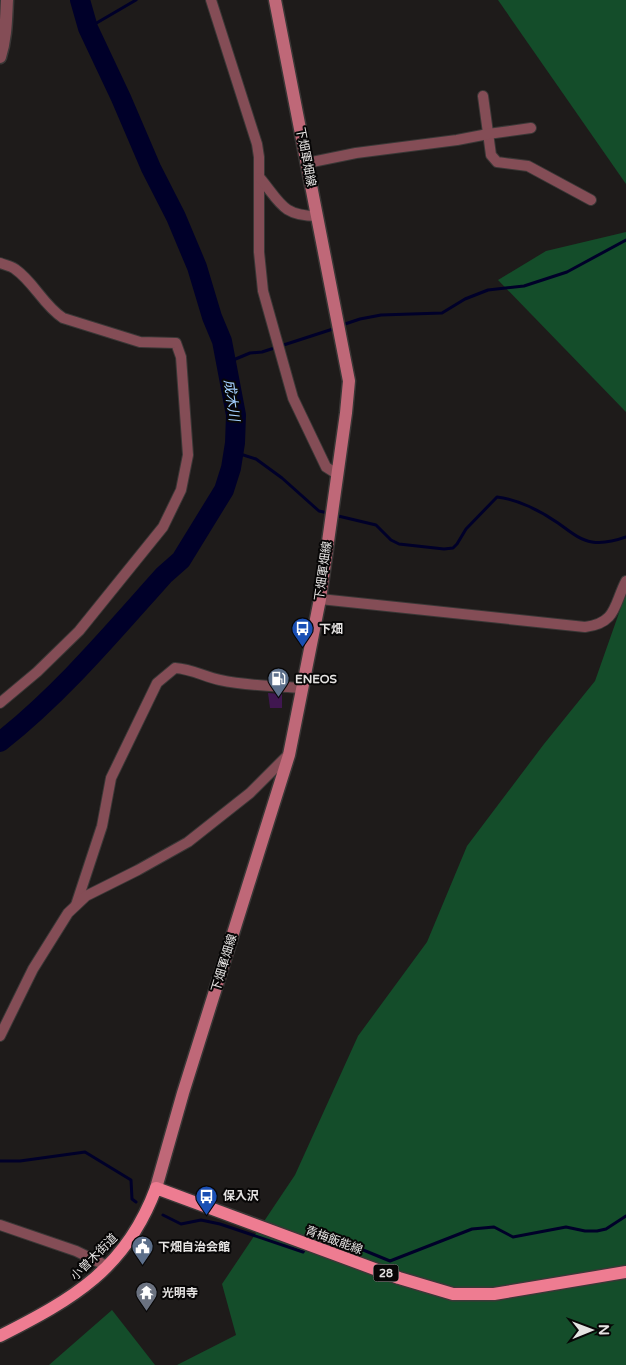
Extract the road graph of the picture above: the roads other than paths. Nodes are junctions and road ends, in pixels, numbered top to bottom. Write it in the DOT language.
graph roads {
  1 [pos="6,0"];
  2 [pos="211,0"];
  3 [pos="275,0"];
  4 [pos="0,57"];
  5 [pos="483,96"];
  6 [pos="531,128"];
  7 [pos="488,134"];
  8 [pos="307,163"];
  9 [pos="260,178"];
  10 [pos="591,200"];
  11 [pos="318,216"];
  12 [pos="0,263"];
  13 [pos="337,474"];
  14 [pos="626,581"];
  15 [pos="320,599"];
  16 [pos="302,688"];
  17 [pos="0,703"];
  18 [pos="289,755"];
  19 [pos="75,906"];
  20 [pos="0,1036"];
  21 [pos="156,1188"];
  22 [pos="0,1225"];
  23 [pos="107,1266"];
  24 [pos="626,1272"];
  25 [pos="0,1336"];
  1 -- 4 [label="street"];
  2 -- 9 [label="street"];
  3 -- 8 [label="main road, 下畑軍畑線"];
  5 -- 7 [label="street"];
  6 -- 7 [label="street"];
  7 -- 8 [label="street"];
  7 -- 10 [label="street"];
  8 -- 11 [label="main road, 下畑軍畑線"];
  9 -- 11 [label="street"];
  9 -- 13 [label="street"];
  11 -- 13 [label="main road, 下畑軍畑線"];
  12 -- 17 [label="street"];
  13 -- 15 [label="main road, 下畑軍畑線"];
  14 -- 15 [label="street"];
  15 -- 16 [label="main road, 下畑軍畑線"];
  16 -- 18 [label="main road, 下畑軍畑線"];
  16 -- 19 [label="street"];
  18 -- 19 [label="street"];
  18 -- 21 [label="main road, 下畑軍畑線"];
  19 -- 20 [label="street"];
  21 -- 23 [label="main road, 小曽木街道"];
  21 -- 24 [label="main road, 青梅飯能線 / 28"];
  22 -- 23 [label="street"];
  23 -- 25 [label="main road, 小曽木街道"];
}
